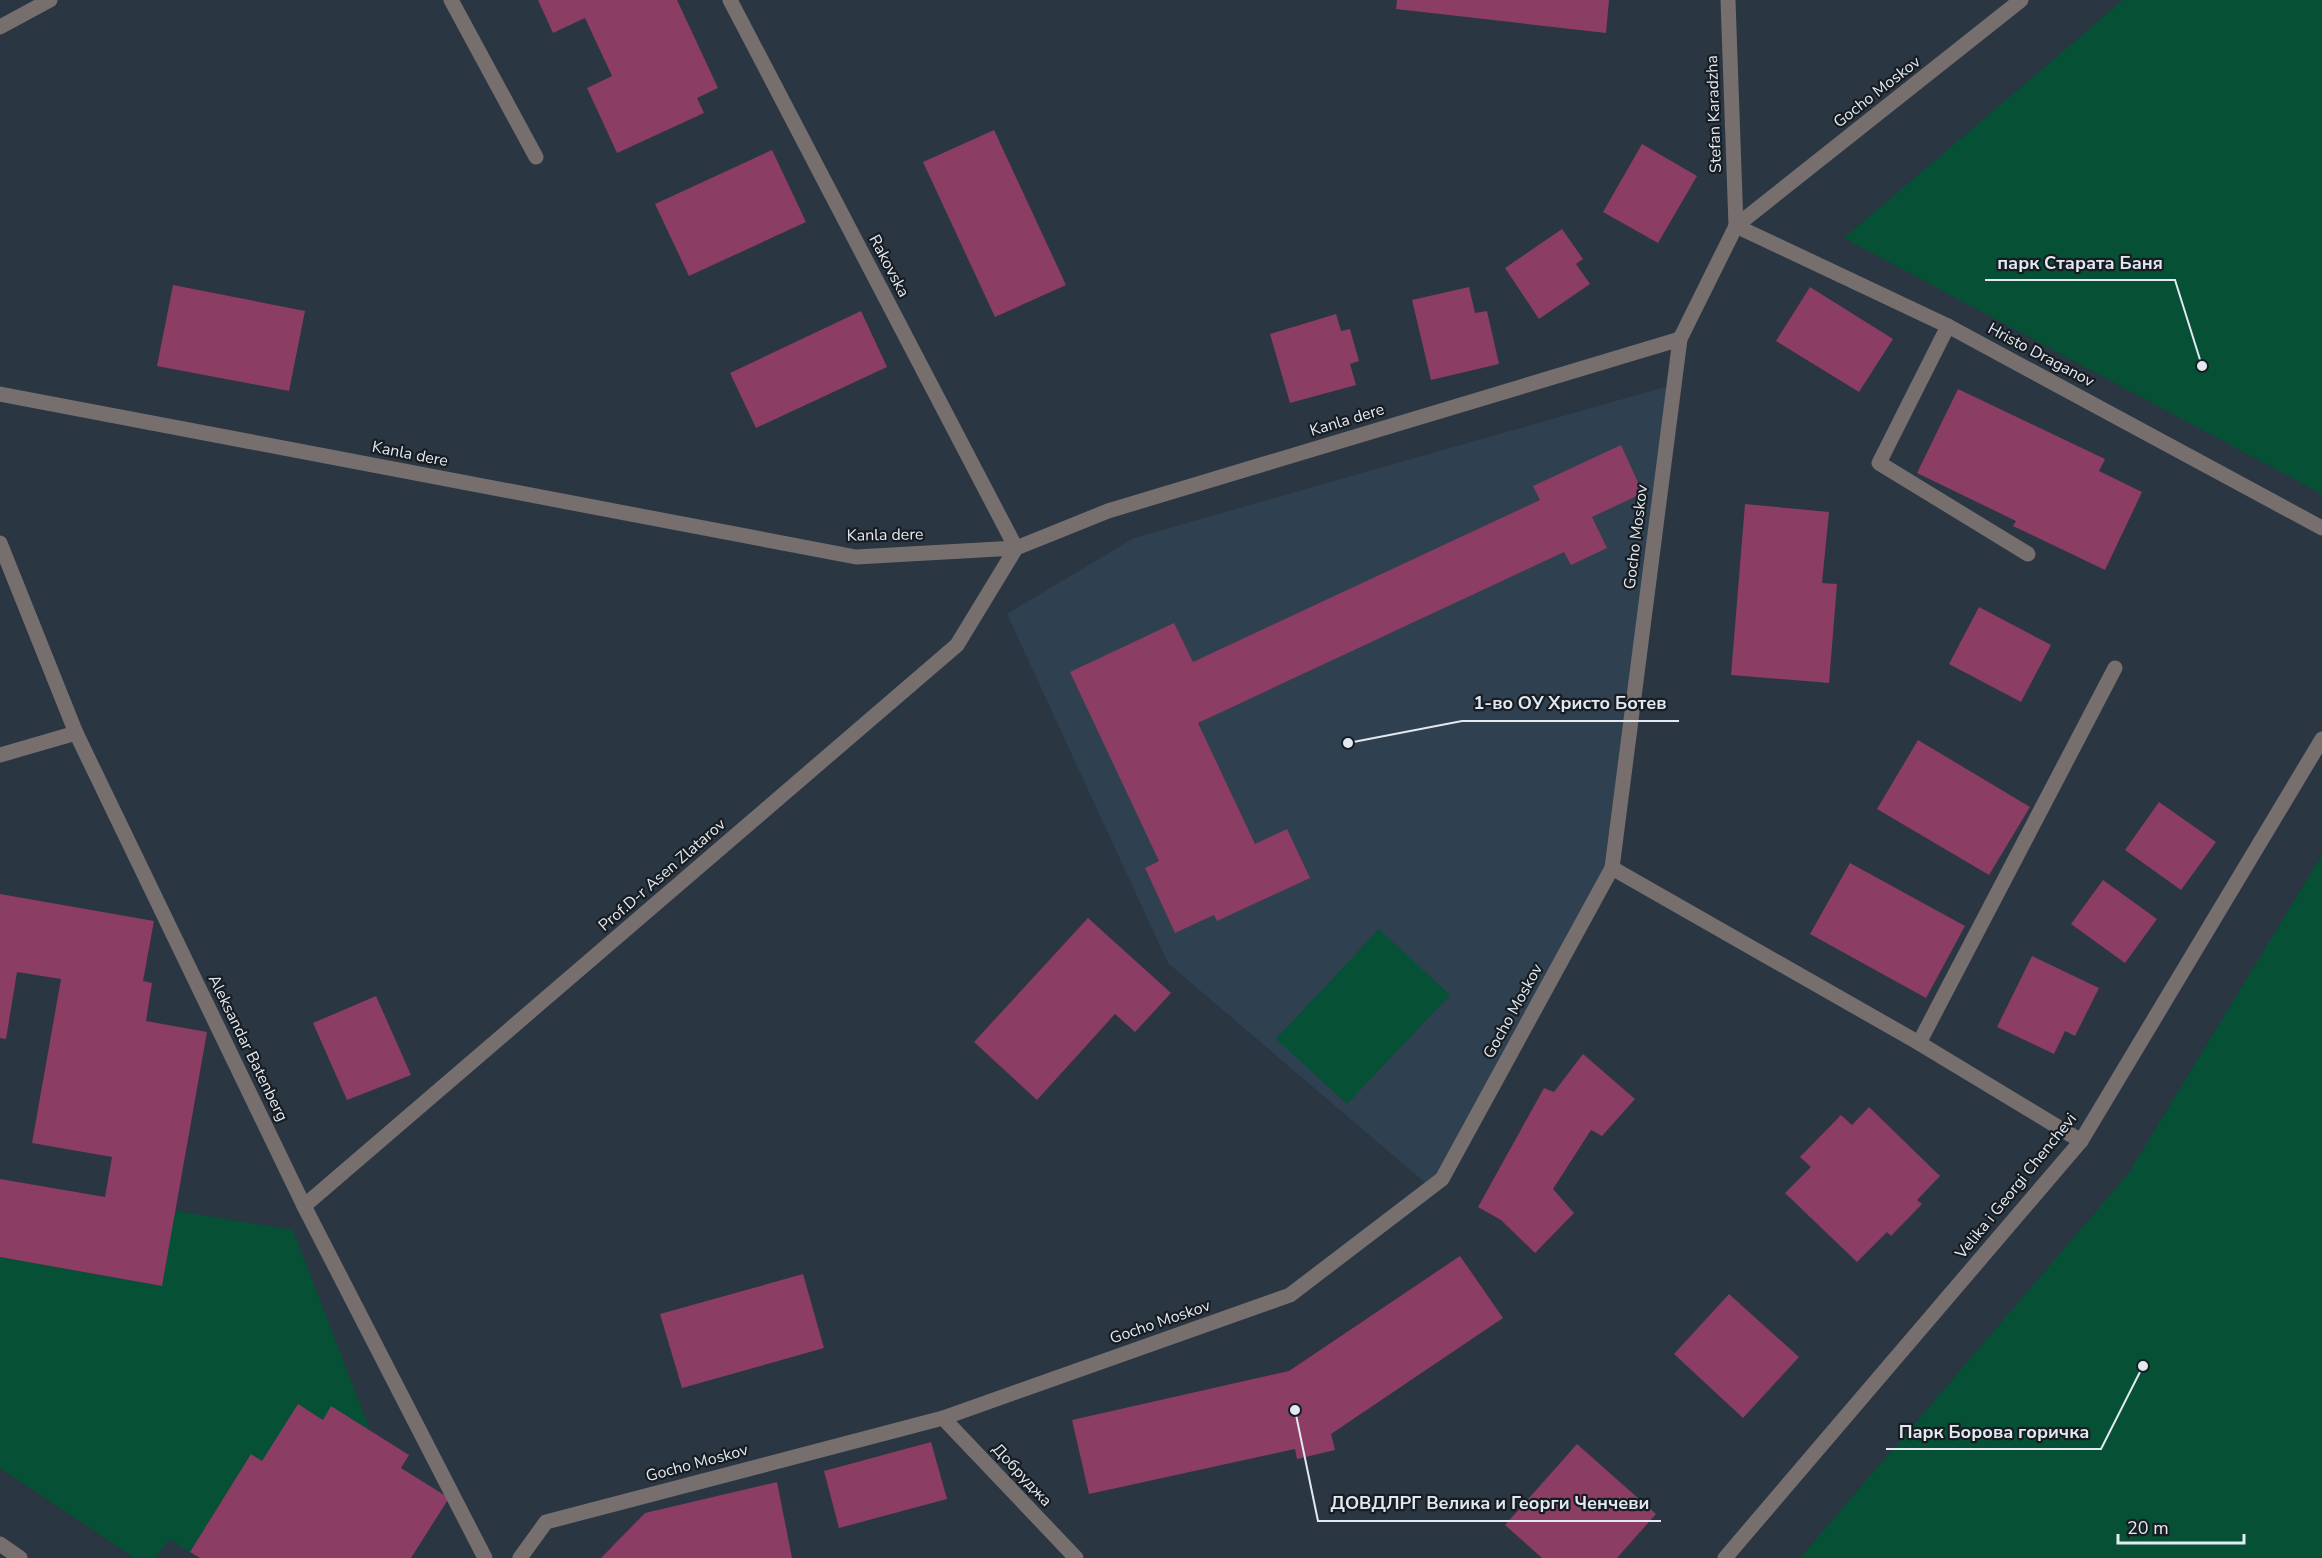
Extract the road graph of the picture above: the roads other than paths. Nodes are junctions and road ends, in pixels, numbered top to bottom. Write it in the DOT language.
graph roads {
  1 [pos="50,0"];
  2 [pos="451,0"];
  3 [pos="730,0"];
  4 [pos="1728,0"];
  5 [pos="2021,0"];
  6 [pos="0,27"];
  7 [pos="536,158"];
  8 [pos="1736,226"];
  9 [pos="1948,326"];
  10 [pos="1680,339"];
  11 [pos="0,394"];
  12 [pos="2322,528"];
  13 [pos="0,543"];
  14 [pos="1016,548"];
  15 [pos="2028,554"];
  16 [pos="2115,668"];
  17 [pos="76,733"];
  18 [pos="2322,739"];
  19 [pos="0,755"];
  20 [pos="1612,868"];
  21 [pos="1919,1043"];
  22 [pos="2081,1141"];
  23 [pos="304,1206"];
  24 [pos="943,1418"];
  25 [pos="0,1544"];
  26 [pos="20,1558"];
  27 [pos="485,1558"];
  28 [pos="520,1558"];
  29 [pos="1076,1558"];
  30 [pos="1725,1558"];
  1 -- 6 [label="street"];
  2 -- 7 [label="street"];
  3 -- 14 [label="street, Rakovska"];
  4 -- 8 [label="street, Stefan Karadzha"];
  5 -- 8 [label="street, Gocho Moskov"];
  8 -- 9 [label="street, Hristo Draganov"];
  8 -- 10 [label="street, Gocho Moskov"];
  9 -- 12 [label="street, Hristo Draganov"];
  9 -- 15 [label="street"];
  10 -- 14 [label="street, Kanla dere"];
  10 -- 20 [label="street, Gocho Moskov"];
  11 -- 14 [label="street, Kanla dere"];
  13 -- 17 [label="street, Aleksandar Batenberg"];
  14 -- 23 [label="street, Prof.D-r Asen Zlatarov"];
  16 -- 21 [label="street"];
  17 -- 19 [label="street"];
  17 -- 23 [label="street, Aleksandar Batenberg"];
  18 -- 22 [label="street, Velika i Georgi Chenchevi"];
  20 -- 21 [label="street"];
  20 -- 24 [label="street, Gocho Moskov"];
  21 -- 22 [label="street"];
  22 -- 30 [label="street, Velika i Georgi Chenchevi"];
  23 -- 27 [label="street, Aleksandar Batenberg"];
  24 -- 28 [label="street, Gocho Moskov"];
  24 -- 29 [label="street, Добруджа"];
  25 -- 26 [label="street"];
}
